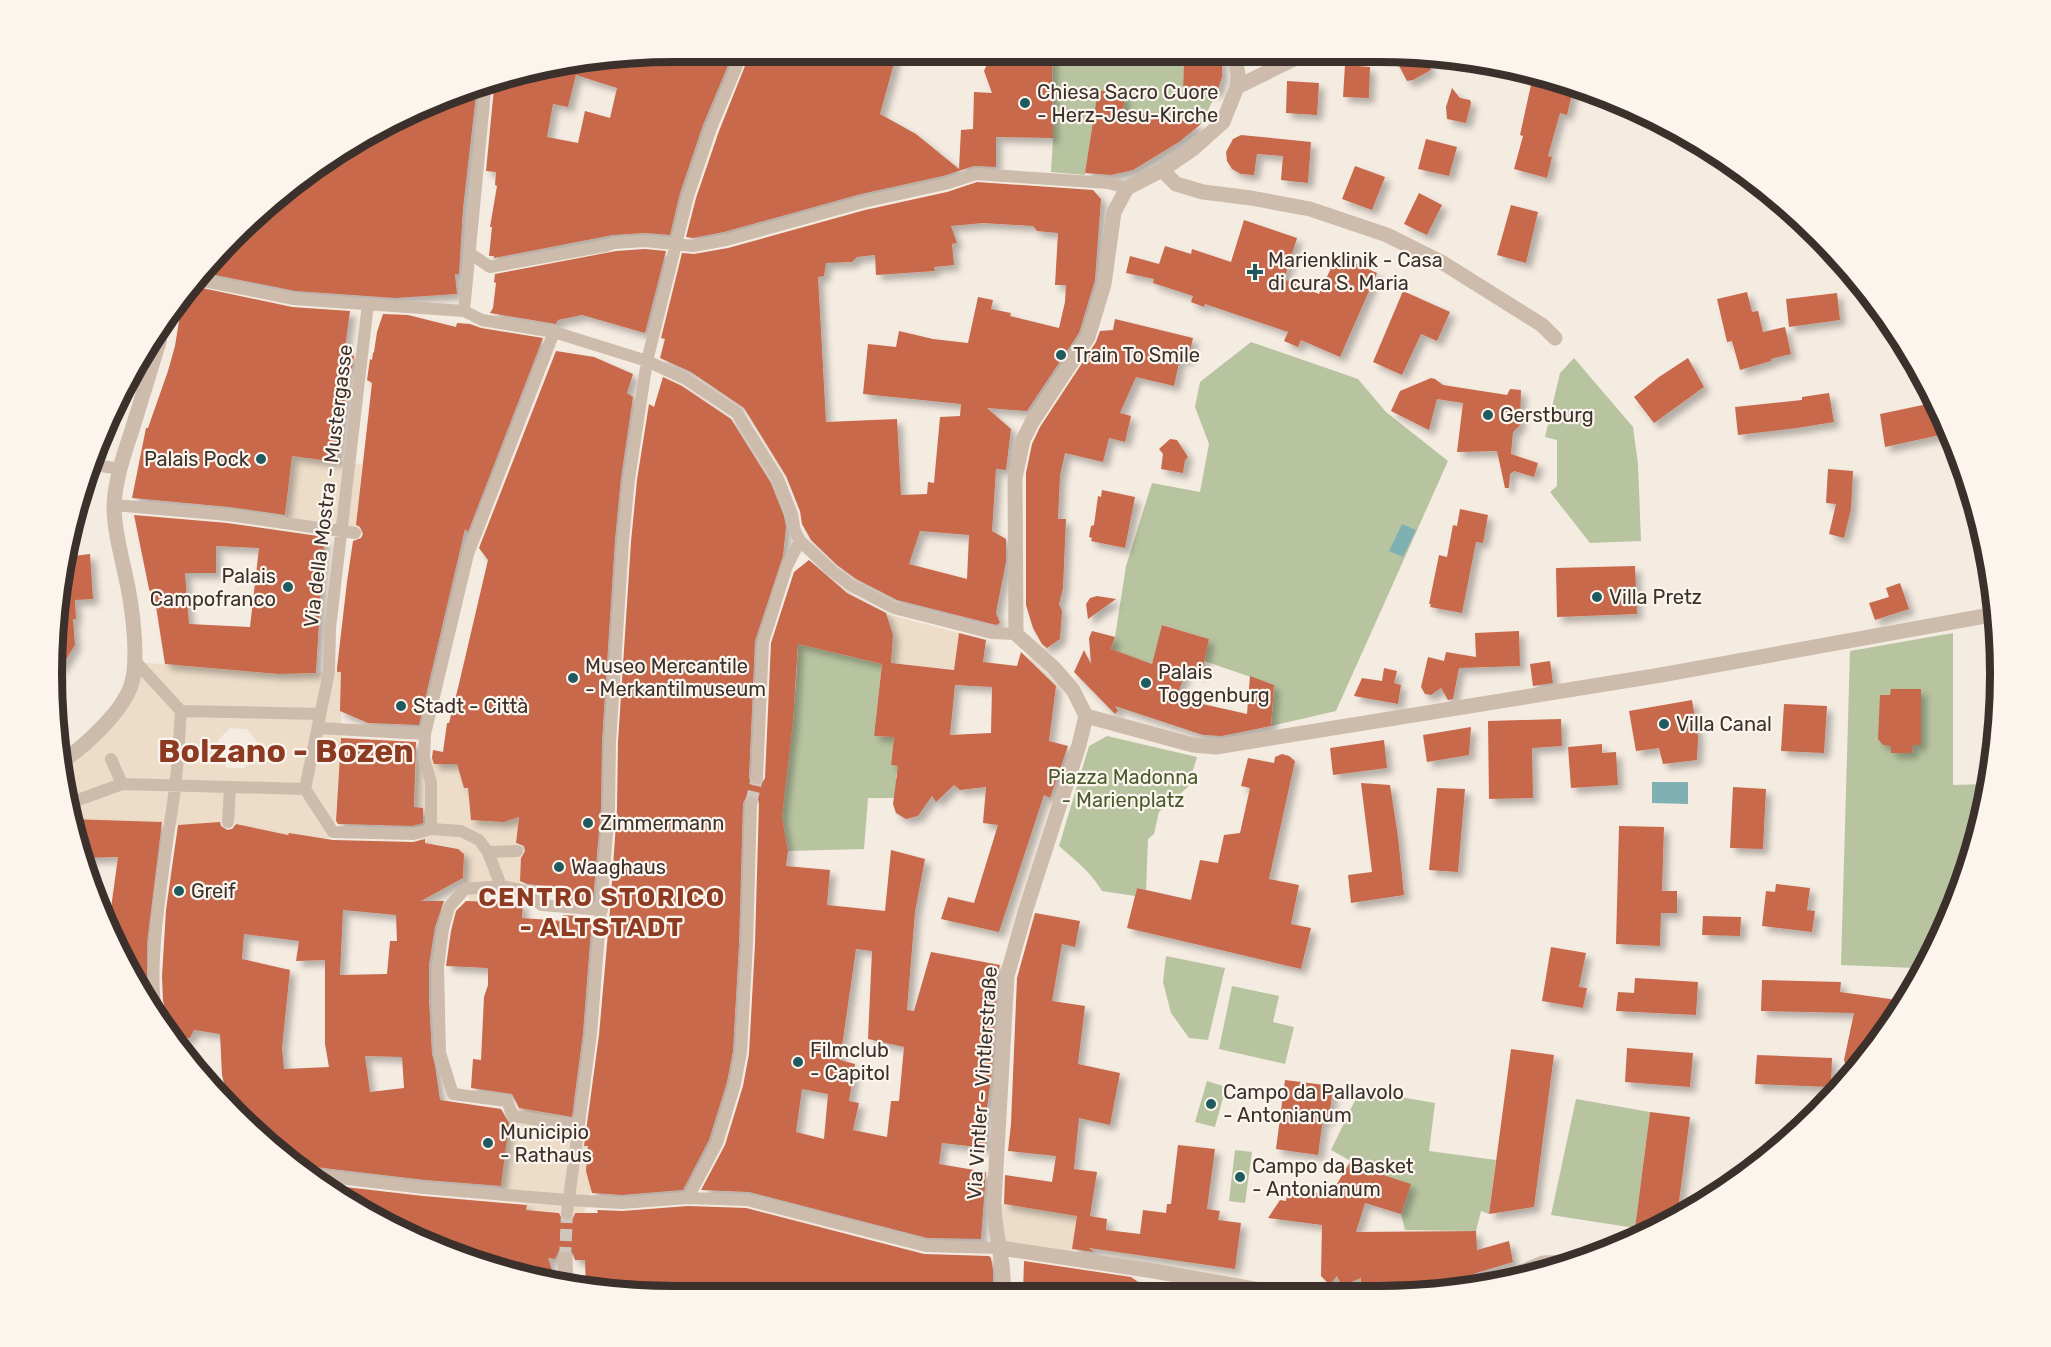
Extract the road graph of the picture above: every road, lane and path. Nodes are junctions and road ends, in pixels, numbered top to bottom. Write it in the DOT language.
graph roads {
  1 [pos="738,62"];
  2 [pos="1236,62"];
  3 [pos="1288,62"];
  4 [pos="1237,87"];
  5 [pos="485,91"];
  6 [pos="1162,170"];
  7 [pos="1127,188"];
  8 [pos="676,245"];
  9 [pos="471,254"];
  10 [pos="204,281"];
  11 [pos="368,304"];
  12 [pos="464,311"];
  13 [pos="554,332"];
  14 [pos="1555,338"];
  15 [pos="159,343"];
  16 [pos="647,361"];
  17 [pos="98,466"];
  18 [pos="120,469"];
  19 [pos="114,505"];
  20 [pos="342,531"];
  21 [pos="355,533"];
  22 [pos="800,541"];
  23 [pos="1986,616"];
  24 [pos="1016,634"];
  25 [pos="136,662"];
  26 [pos="181,711"];
  27 [pos="321,714"];
  28 [pos="1086,716"];
  29 [pos="318,728"];
  30 [pos="425,734"];
  31 [pos="68,758"];
  32 [pos="111,759"];
  33 [pos="757,778"];
  34 [pos="122,784"];
  35 [pos="176,785"];
  36 [pos="230,787"];
  37 [pos="305,789"];
  38 [pos="75,801"];
  39 [pos="751,803"];
  40 [pos="228,822"];
  41 [pos="431,829"];
  42 [pos="488,852"];
  43 [pos="517,852"];
  44 [pos="501,886"];
  45 [pos="602,910"];
  46 [pos="154,997"];
  47 [pos="578,1126"];
  48 [pos="325,1176"];
  49 [pos="688,1198"];
  50 [pos="567,1200"];
  51 [pos="567,1213"];
  52 [pos="1001,1248"];
  53 [pos="565,1259"];
  54 [pos="566,1276"];
  55 [pos="1003,1286"];
  56 [pos="1224,1286"];
  1 -- 8 [label="street"];
  2 -- 4 [label="street"];
  3 -- 4 [label="street"];
  4 -- 6 [label="street"];
  5 -- 9 [label="street"];
  6 -- 7 [label="street"];
  6 -- 14 [label="street"];
  7 -- 8 [label="street"];
  7 -- 24 [label="street"];
  8 -- 9 [label="street"];
  8 -- 16 [label="street"];
  9 -- 12 [label="street"];
  10 -- 11 [label="street"];
  11 -- 12 [label="street"];
  11 -- 20 [label="street, Via della Mostra - Mustergasse"];
  12 -- 13 [label="street"];
  13 -- 16 [label="street"];
  13 -- 30 [label="street"];
  15 -- 18 [label="street"];
  16 -- 22 [label="street"];
  16 -- 45 [label="street"];
  17 -- 18 [label="street"];
  18 -- 19 [label="street"];
  19 -- 20 [label="street"];
  19 -- 25 [label="street"];
  20 -- 21 [label="street"];
  20 -- 27 [label="street, Via della Mostra - Mustergasse"];
  22 -- 24 [label="street"];
  22 -- 33 [label="street"];
  23 -- 28 [label="street"];
  24 -- 28 [label="street"];
  25 -- 26 [label="street"];
  25 -- 31 [label="street"];
  26 -- 27 [label="street"];
  26 -- 35 [label="street"];
  27 -- 29 [label="street, Via della Mostra - Mustergasse"];
  28 -- 52 [label="street, Via Vintler - Vintlerstraße"];
  29 -- 30 [label="street"];
  29 -- 37 [label="street, Via della Mostra - Mustergasse"];
  30 -- 41 [label="street"];
  32 -- 34 [label="street"];
  34 -- 35 [label="street"];
  34 -- 38 [label="street"];
  35 -- 36 [label="street"];
  35 -- 46 [label="street"];
  36 -- 37 [label="street"];
  36 -- 40 [label="street"];
  37 -- 41 [label="street"];
  39 -- 49 [label="street"];
  41 -- 42 [label="street"];
  42 -- 43 [label="street"];
  42 -- 44 [label="street"];
  44 -- 45 [label="street"];
  44 -- 47 [label="street"];
  45 -- 47 [label="street"];
  47 -- 50 [label="street"];
  48 -- 50 [label="street"];
  49 -- 50 [label="street"];
  49 -- 52 [label="street"];
  50 -- 51 [label="street"];
  52 -- 55 [label="street, Via Vintler - Vintlerstraße"];
  52 -- 56 [label="street"];
  53 -- 54 [label="street"];
}
